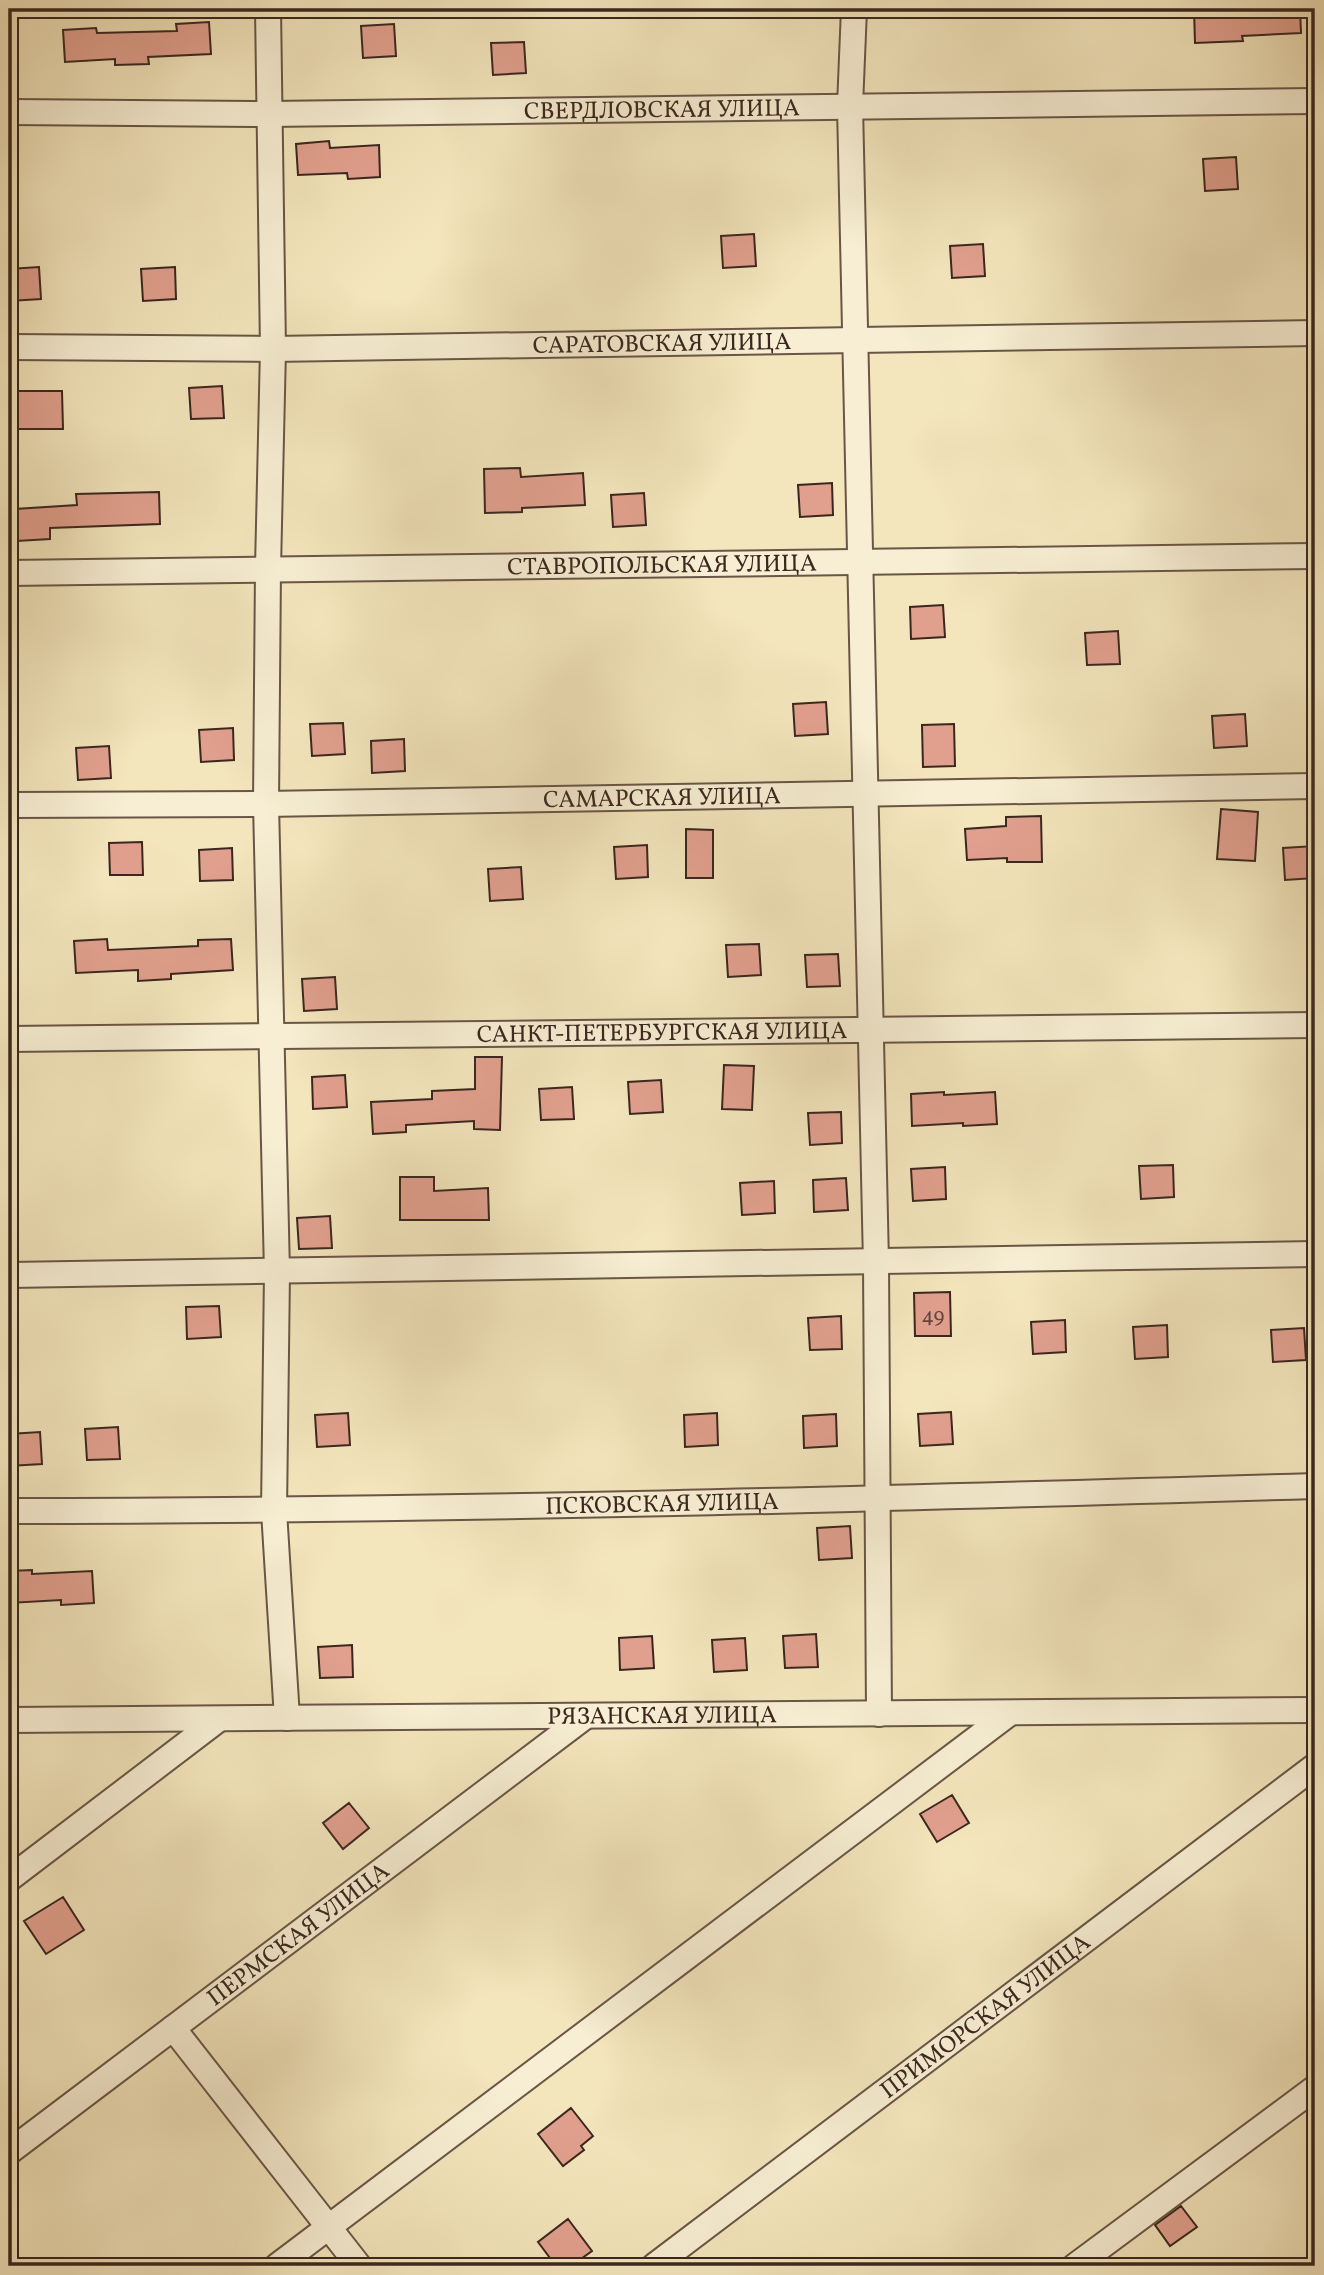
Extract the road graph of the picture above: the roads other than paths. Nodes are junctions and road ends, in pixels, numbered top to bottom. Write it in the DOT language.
graph roads {
  1 [pos="268,9"];
  2 [pos="854,9"];
  3 [pos="1315,101"];
  4 [pos="850,106"];
  5 [pos="9,112"];
  6 [pos="269,114"];
  7 [pos="1315,333"];
  8 [pos="856,340"];
  9 [pos="9,347"];
  10 [pos="273,349"];
  11 [pos="1315,556"];
  12 [pos="861,562"];
  13 [pos="268,568"];
  14 [pos="9,573"];
  15 [pos="1315,786"];
  16 [pos="866,794"];
  17 [pos="266,804"];
  18 [pos="9,805"];
  19 [pos="1315,1025"];
  20 [pos="870,1030"];
  21 [pos="273,1038"];
  22 [pos="9,1039"];
  23 [pos="1315,1254"];
  24 [pos="876,1263"];
  25 [pos="277,1272"];
  26 [pos="9,1275"];
  27 [pos="1315,1486"];
  28 [pos="879,1499"];
  29 [pos="9,1510"];
  30 [pos="274,1511"];
  31 [pos="1315,1710"];
  32 [pos="1010,1713"];
  33 [pos="879,1714"];
  34 [pos="586,1716"];
  35 [pos="287,1718"];
  36 [pos="219,1719"];
  37 [pos="9,1720"];
  38 [pos="1315,1766"];
  39 [pos="9,1879"];
  40 [pos="173,2028"];
  41 [pos="1315,2088"];
  42 [pos="9,2152"];
  43 [pos="329,2227"];
  44 [pos="277,2266"];
  45 [pos="359,2266"];
  46 [pos="654,2266"];
  47 [pos="1075,2266"];
  1 -- 6 [label="street"];
  2 -- 4 [label="street"];
  3 -- 4 [label="street, СВЕРДЛОВСКАЯ УЛИЦА"];
  4 -- 6 [label="street, СВЕРДЛОВСКАЯ УЛИЦА"];
  4 -- 8 [label="street"];
  5 -- 6 [label="street, СВЕРДЛОВСКАЯ УЛИЦА"];
  6 -- 10 [label="street"];
  7 -- 8 [label="street, САРАТОВСКАЯ УЛИЦА"];
  8 -- 10 [label="street, САРАТОВСКАЯ УЛИЦА"];
  8 -- 12 [label="street"];
  9 -- 10 [label="street, САРАТОВСКАЯ УЛИЦА"];
  10 -- 13 [label="street"];
  11 -- 12 [label="street, СТАВРОПОЛЬСКАЯ УЛИЦА"];
  12 -- 13 [label="street, СТАВРОПОЛЬСКАЯ УЛИЦА"];
  12 -- 16 [label="street"];
  13 -- 14 [label="street, СТАВРОПОЛЬСКАЯ УЛИЦА"];
  13 -- 17 [label="street"];
  15 -- 16 [label="street, САМАРСКАЯ УЛИЦА"];
  16 -- 17 [label="street, САМАРСКАЯ УЛИЦА"];
  16 -- 20 [label="street"];
  17 -- 18 [label="street, САМАРСКАЯ УЛИЦА"];
  17 -- 21 [label="street"];
  19 -- 20 [label="street, САНКТ-ПЕТЕРБУРГСКАЯ УЛИЦА"];
  20 -- 21 [label="street, САНКТ-ПЕТЕРБУРГСКАЯ УЛИЦА"];
  20 -- 24 [label="street"];
  21 -- 22 [label="street, САНКТ-ПЕТЕРБУРГСКАЯ УЛИЦА"];
  21 -- 25 [label="street"];
  23 -- 24 [label="street"];
  24 -- 25 [label="street"];
  24 -- 28 [label="street"];
  25 -- 26 [label="street"];
  25 -- 30 [label="street"];
  27 -- 28 [label="street, ПСКОВСКАЯ УЛИЦА"];
  28 -- 30 [label="street, ПСКОВСКАЯ УЛИЦА"];
  28 -- 33 [label="street"];
  29 -- 30 [label="street, ПСКОВСКАЯ УЛИЦА"];
  30 -- 35 [label="street"];
  31 -- 32 [label="street, РЯЗАНСКАЯ УЛИЦА"];
  32 -- 33 [label="street, РЯЗАНСКАЯ УЛИЦА"];
  32 -- 43 [label="street"];
  33 -- 34 [label="street, РЯЗАНСКАЯ УЛИЦА"];
  34 -- 35 [label="street, РЯЗАНСКАЯ УЛИЦА"];
  34 -- 40 [label="street, ПЕРМСКАЯ УЛИЦА"];
  35 -- 36 [label="street, РЯЗАНСКАЯ УЛИЦА"];
  36 -- 37 [label="street, РЯЗАНСКАЯ УЛИЦА"];
  36 -- 39 [label="street"];
  38 -- 46 [label="street, ПРИМОРСКАЯ УЛИЦА"];
  40 -- 42 [label="street, ПЕРМСКАЯ УЛИЦА"];
  40 -- 43 [label="street"];
  41 -- 47 [label="street"];
  43 -- 44 [label="street"];
  43 -- 45 [label="street"];
}
